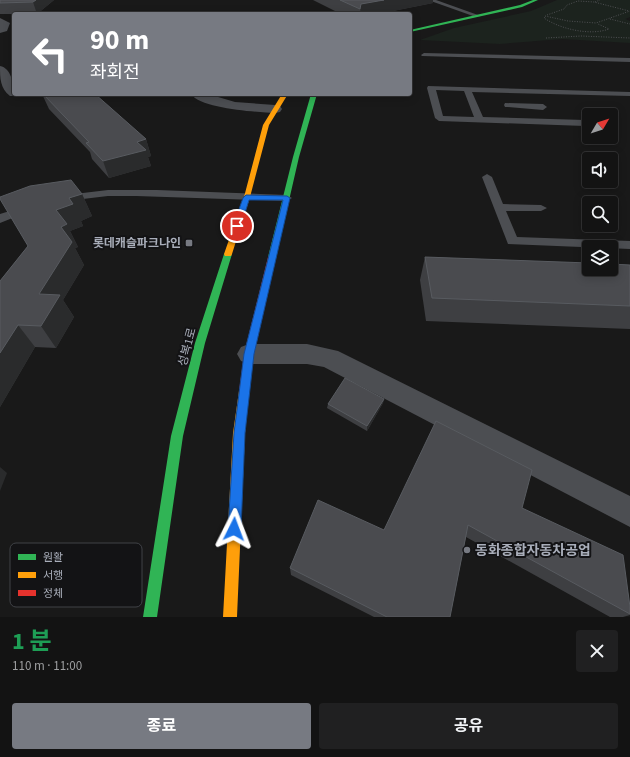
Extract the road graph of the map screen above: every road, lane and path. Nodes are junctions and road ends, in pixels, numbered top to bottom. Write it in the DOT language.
graph roads {
  1 [pos="431,0"];
  2 [pos="504,0"];
  3 [pos="536,0"];
  4 [pos="600,0"];
  5 [pos="594,2"];
  6 [pos="462,10"];
  7 [pos="630,11"];
  8 [pos="445,13"];
  9 [pos="476,15"];
  10 [pos="545,16"];
  11 [pos="610,19"];
  12 [pos="0,21"];
  13 [pos="596,23"];
  14 [pos="630,24"];
  15 [pos="0,30"];
  16 [pos="412,31"];
  17 [pos="424,55"];
  18 [pos="630,60"];
  19 [pos="6,70"];
  20 [pos="467,89"];
  21 [pos="499,90"];
  22 [pos="12,91"];
  23 [pos="630,94"];
  24 [pos="202,96"];
  25 [pos="284,96"];
  26 [pos="313,96"];
  27 [pos="508,105"];
  28 [pos="543,107"];
  29 [pos="275,109"];
  30 [pos="480,120"];
  31 [pos="516,121"];
  32 [pos="582,123"];
  33 [pos="488,177"];
  34 [pos="246,198"];
  35 [pos="287,198"];
  36 [pos="54,200"];
  37 [pos="39,205"];
  38 [pos="499,207"];
  39 [pos="541,208"];
  40 [pos="0,219"];
  41 [pos="630,245"];
  42 [pos="249,354"];
  43 [pos="630,512"];
  44 [pos="231,593"];
  45 [pos="150,617"];
  46 [pos="230,617"];
  47 [pos="238,617"];
  1 -- 6 [label="lane"];
  2 -- 6 [label="street"];
  3 -- 9 [label="street"];
  4 -- 5 [label="path"];
  5 -- 7 [label="path"];
  5 -- 10 [label="path"];
  6 -- 8 [label="street"];
  6 -- 9 [label="lane"];
  7 -- 11 [label="path"];
  9 -- 16 [label="street"];
  10 -- 13 [label="path"];
  10 -- 13 [label="path"];
  11 -- 13 [label="path"];
  11 -- 14 [label="path"];
  12 -- 15 [label="street"];
  17 -- 18 [label="lane"];
  19 -- 22 [label="street"];
  20 -- 21 [label="lane"];
  20 -- 30 [label="lane"];
  20 -- 30 [label="lane"];
  21 -- 23 [label="lane"];
  21 -- 27 [label="lane"];
  24 -- 29 [label="street"];
  25 -- 29 [label="street, 성복1로"];
  26 -- 35 [label="street"];
  27 -- 28 [label="lane"];
  27 -- 31 [label="lane"];
  29 -- 34 [label="street, 성복1로"];
  30 -- 31 [label="lane"];
  31 -- 32 [label="lane"];
  33 -- 38 [label="lane"];
  34 -- 35 [label="lane"];
  34 -- 36 [label="lane"];
  34 -- 45 [label="street, 성복1로"];
  35 -- 42 [label="street"];
  37 -- 40 [label="lane"];
  38 -- 39 [label="lane"];
  38 -- 41 [label="lane"];
  42 -- 43 [label="street"];
  42 -- 44 [label="street"];
  44 -- 46 [label="street"];
  44 -- 47 [label="street"];
}
